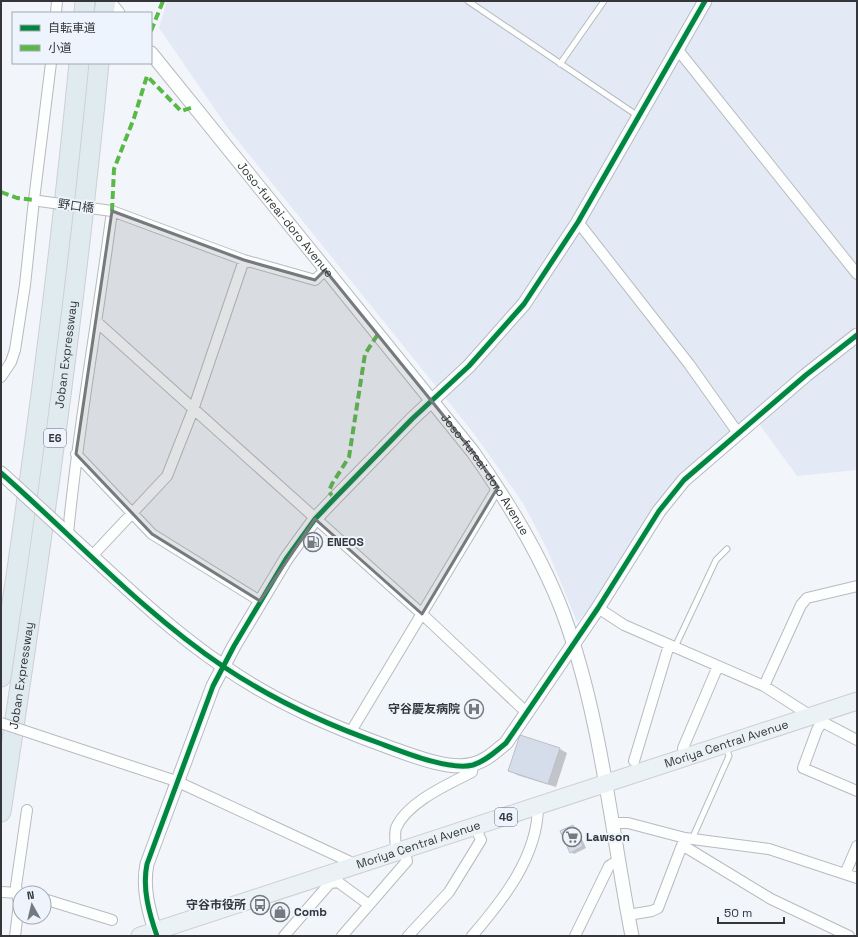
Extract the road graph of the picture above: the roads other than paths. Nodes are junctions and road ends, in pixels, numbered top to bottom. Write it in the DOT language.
graph roads {
  1 [pos="57,1"];
  2 [pos="85,1"];
  3 [pos="107,1"];
  4 [pos="468,1"];
  5 [pos="604,1"];
  6 [pos="705,1"];
  7 [pos="56,12"];
  8 [pos="84,12"];
  9 [pos="104,12"];
  10 [pos="117,12"];
  11 [pos="678,50"];
  12 [pos="152,54"];
  13 [pos="51,64"];
  14 [pos="79,64"];
  15 [pos="100,64"];
  16 [pos="560,64"];
  17 [pos="638,116"];
  18 [pos="37,201"];
  19 [pos="112,211"];
  20 [pos="578,222"];
  21 [pos="244,260"];
  22 [pos="326,270"];
  23 [pos="857,274"];
  24 [pos="98,323"];
  25 [pos="857,335"];
  26 [pos="1,377"];
  27 [pos="432,400"];
  28 [pos="193,410"];
  29 [pos="738,433"];
  30 [pos="76,454"];
  31 [pos="1,473"];
  32 [pos="498,487"];
  33 [pos="132,513"];
  34 [pos="315,519"];
  35 [pos="64,531"];
  36 [pos="727,549"];
  37 [pos="92,557"];
  38 [pos="857,586"];
  39 [pos="260,601"];
  40 [pos="598,608"];
  41 [pos="422,614"];
  42 [pos="572,643"];
  43 [pos="672,646"];
  44 [pos="718,666"];
  45 [pos="223,667"];
  46 [pos="1,677"];
  47 [pos="764,686"];
  48 [pos="857,701"];
  49 [pos="526,712"];
  50 [pos="817,719"];
  51 [pos="1,723"];
  52 [pos="350,733"];
  53 [pos="857,740"];
  54 [pos="725,744"];
  55 [pos="685,757"];
  56 [pos="634,761"];
  57 [pos="473,765"];
  58 [pos="176,781"];
  59 [pos="605,784"];
  60 [pos="857,792"];
  61 [pos="538,806"];
  62 [pos="27,810"];
  63 [pos="1,812"];
  64 [pos="612,823"];
  65 [pos="475,827"];
  66 [pos="686,841"];
  67 [pos="857,846"];
  68 [pos="400,851"];
  69 [pos="618,860"];
  70 [pos="357,865"];
  71 [pos="845,874"];
  72 [pos="857,878"];
  73 [pos="329,879"];
  74 [pos="16,885"];
  75 [pos="52,901"];
  76 [pos="368,904"];
  77 [pos="628,915"];
  78 [pos="112,920"];
  79 [pos="16,925"];
  80 [pos="151,934"];
  81 [pos="15,936"];
  82 [pos="284,936"];
  83 [pos="342,936"];
  84 [pos="408,936"];
  85 [pos="472,936"];
  86 [pos="574,936"];
  87 [pos="632,936"];
  88 [pos="848,936"];
  1 -- 7 [label="street"];
  2 -- 8 [label="highway"];
  3 -- 9 [label="highway"];
  3 -- 10 [label="street"];
  4 -- 16 [label="lane"];
  5 -- 16 [label="lane"];
  6 -- 11 [label="street"];
  11 -- 17 [label="street"];
  11 -- 23 [label="street"];
  12 -- 22 [label="street, Joso-fureai-doro Avenue"];
  13 -- 18 [label="street"];
  14 -- 46 [label="highway, Joban Expressway / E6"];
  15 -- 63 [label="highway, Joban Expressway / E6"];
  16 -- 17 [label="lane"];
  17 -- 20 [label="street"];
  18 -- 19 [label="street, 野口橋, bridge"];
  18 -- 26 [label="street"];
  19 -- 21 [label="street, 野口橋"];
  19 -- 24 [label="street"];
  20 -- 27 [label="street"];
  20 -- 29 [label="street"];
  21 -- 22 [label="street, 野口橋"];
  21 -- 28 [label="street"];
  22 -- 27 [label="street, Joso-fureai-doro Avenue"];
  24 -- 28 [label="street"];
  24 -- 30 [label="street"];
  25 -- 29 [label="street"];
  27 -- 32 [label="street, Joso-fureai-doro Avenue"];
  27 -- 34 [label="street"];
  28 -- 33 [label="street"];
  28 -- 34 [label="street"];
  29 -- 40 [label="street"];
  30 -- 33 [label="street"];
  30 -- 35 [label="street"];
  31 -- 35 [label="street, bridge"];
  32 -- 41 [label="street"];
  32 -- 42 [label="street, Joso-fureai-doro Avenue"];
  33 -- 37 [label="street"];
  33 -- 39 [label="street"];
  34 -- 39 [label="street"];
  34 -- 41 [label="street"];
  35 -- 37 [label="street"];
  36 -- 43 [label="lane"];
  37 -- 45 [label="street"];
  38 -- 47 [label="street"];
  39 -- 45 [label="street"];
  40 -- 42 [label="street"];
  40 -- 43 [label="street"];
  41 -- 49 [label="street"];
  41 -- 52 [label="street"];
  42 -- 49 [label="street"];
  42 -- 59 [label="street, Joso-fureai-doro Avenue"];
  43 -- 44 [label="street"];
  43 -- 56 [label="street"];
  44 -- 47 [label="street"];
  44 -- 55 [label="street"];
  45 -- 52 [label="street"];
  45 -- 58 [label="street"];
  47 -- 50 [label="street"];
  48 -- 50 [label="main road, Moriya Central Avenue / 46"];
  49 -- 57 [label="street"];
  50 -- 53 [label="street"];
  50 -- 54 [label="main road, Moriya Central Avenue / 46"];
  50 -- 60 [label="street"];
  51 -- 58 [label="street, bridge"];
  52 -- 57 [label="street"];
  54 -- 55 [label="main road, Moriya Central Avenue / 46"];
  54 -- 66 [label="lane"];
  55 -- 59 [label="main road, Moriya Central Avenue / 46"];
  57 -- 68 [label="street"];
  58 -- 70 [label="street"];
  58 -- 80 [label="street"];
  59 -- 61 [label="main road, Moriya Central Avenue / 46"];
  59 -- 64 [label="street, Joso-fureai-doro Avenue"];
  61 -- 65 [label="main road, Moriya Central Avenue / 46"];
  61 -- 85 [label="street"];
  62 -- 74 [label="street"];
  64 -- 66 [label="street"];
  64 -- 69 [label="street, Joso-fureai-doro Avenue"];
  65 -- 68 [label="main road, Moriya Central Avenue / 46"];
  65 -- 84 [label="street"];
  66 -- 71 [label="street"];
  66 -- 77 [label="street"];
  66 -- 88 [label="street"];
  67 -- 71 [label="street"];
  68 -- 70 [label="main road, Moriya Central Avenue / 46"];
  68 -- 76 [label="street"];
  69 -- 77 [label="street, Joso-fureai-doro Avenue"];
  69 -- 86 [label="street"];
  70 -- 73 [label="main road, Moriya Central Avenue / 46"];
  71 -- 72 [label="street"];
  73 -- 76 [label="street"];
  73 -- 80 [label="main road, Moriya Central Avenue / 46"];
  73 -- 82 [label="street"];
  75 -- 78 [label="street"];
  76 -- 83 [label="street"];
  77 -- 87 [label="street, Joso-fureai-doro Avenue"];
  79 -- 81 [label="street"];
}
